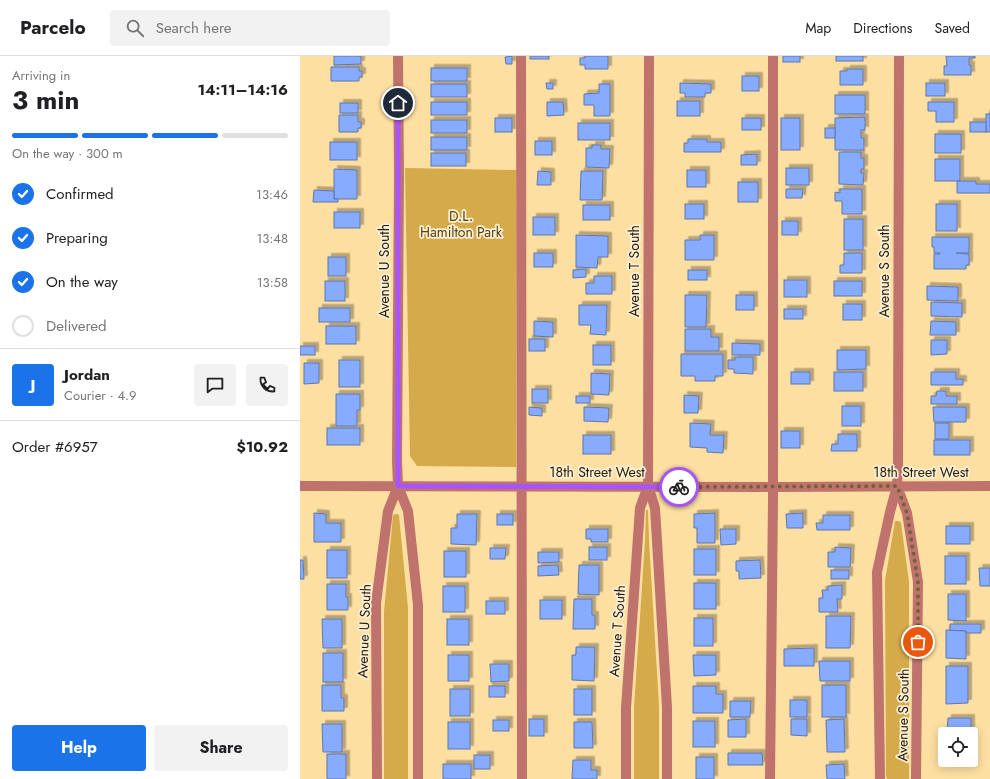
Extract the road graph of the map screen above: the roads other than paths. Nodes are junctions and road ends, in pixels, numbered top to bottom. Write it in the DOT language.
graph roads {
  1 [pos="398,56"];
  2 [pos="522,56"];
  3 [pos="649,56"];
  4 [pos="773,56"];
  5 [pos="899,56"];
  6 [pos="300,486"];
  7 [pos="398,486"];
  8 [pos="522,486"];
  9 [pos="648,486"];
  10 [pos="897,486"];
  11 [pos="990,486"];
  12 [pos="773,487"];
  13 [pos="377,779"];
  14 [pos="418,779"];
  15 [pos="522,779"];
  16 [pos="626,779"];
  17 [pos="667,779"];
  18 [pos="770,779"];
  19 [pos="880,779"];
  20 [pos="916,779"];
  1 -- 7 [label="street, Avenue U South"];
  2 -- 8 [label="street"];
  3 -- 9 [label="street, Avenue T South"];
  4 -- 12 [label="street"];
  5 -- 10 [label="street, Avenue S South"];
  6 -- 7 [label="street, 18th Street West"];
  7 -- 8 [label="street, 18th Street West"];
  7 -- 13 [label="street, Avenue U South"];
  7 -- 14 [label="street, Avenue U South"];
  8 -- 9 [label="street, 18th Street West"];
  8 -- 15 [label="street"];
  9 -- 12 [label="street, 18th Street West"];
  9 -- 16 [label="street, Avenue T South"];
  9 -- 17 [label="street, Avenue T South"];
  10 -- 11 [label="street, 18th Street West"];
  10 -- 12 [label="street, 18th Street West"];
  10 -- 19 [label="street, Avenue S South"];
  10 -- 20 [label="street, Avenue S South"];
  12 -- 18 [label="street"];
}
